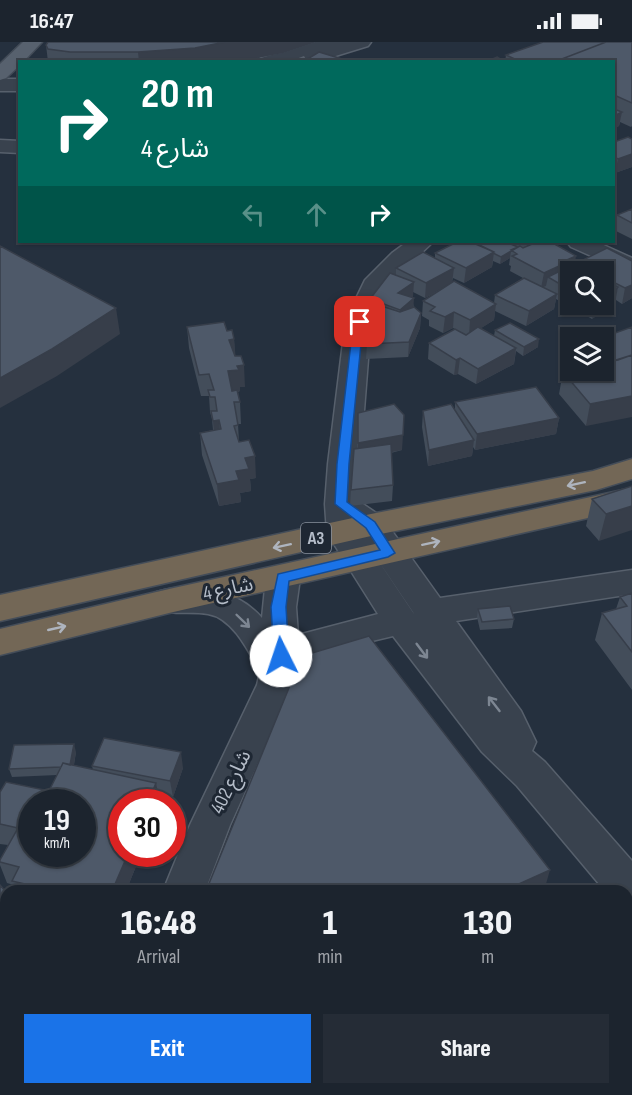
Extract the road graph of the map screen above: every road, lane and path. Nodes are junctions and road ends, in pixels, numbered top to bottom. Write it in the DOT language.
graph roads {
  1 [pos="334,42"];
  2 [pos="362,42"];
  3 [pos="29,49"];
  4 [pos="274,60"];
  5 [pos="306,60"];
  6 [pos="0,74"];
  7 [pos="0,85"];
  8 [pos="18,85"];
  9 [pos="0,146"];
  10 [pos="18,147"];
  11 [pos="420,243"];
  12 [pos="581,243"];
  13 [pos="632,267"];
  14 [pos="632,469"];
  15 [pos="632,498"];
  16 [pos="360,535"];
  17 [pos="283,578"];
  18 [pos="632,582"];
  19 [pos="169,601"];
  20 [pos="0,608"];
  21 [pos="415,617"];
  22 [pos="0,642"];
  23 [pos="280,665"];
  24 [pos="186,885"];
  25 [pos="626,885"];
  1 -- 4 [label="street"];
  2 -- 5 [label="street"];
  3 -- 6 [label="main road"];
  7 -- 8 [label="street"];
  9 -- 10 [label="street"];
  11 -- 16 [label="street"];
  12 -- 13 [label="street"];
  14 -- 16 [label="highway, شارع 4 / A3, one-way"];
  16 -- 15 [label="highway, شارع 4 / A3, one-way"];
  16 -- 17 [label="highway, شارع 4 / A3"];
  16 -- 20 [label="highway, شارع 4 / A3, one-way"];
  16 -- 21 [label="street"];
  17 -- 19 [label="highway, شارع 4 / A3"];
  17 -- 23 [label="street, شارع 402"];
  18 -- 21 [label="street"];
  22 -- 19 [label="highway, شارع 4 / A3, one-way"];
  19 -- 23 [label="street, one-way"];
  21 -- 23 [label="street"];
  21 -- 25 [label="street"];
  23 -- 24 [label="street, شارع 402"];
}
